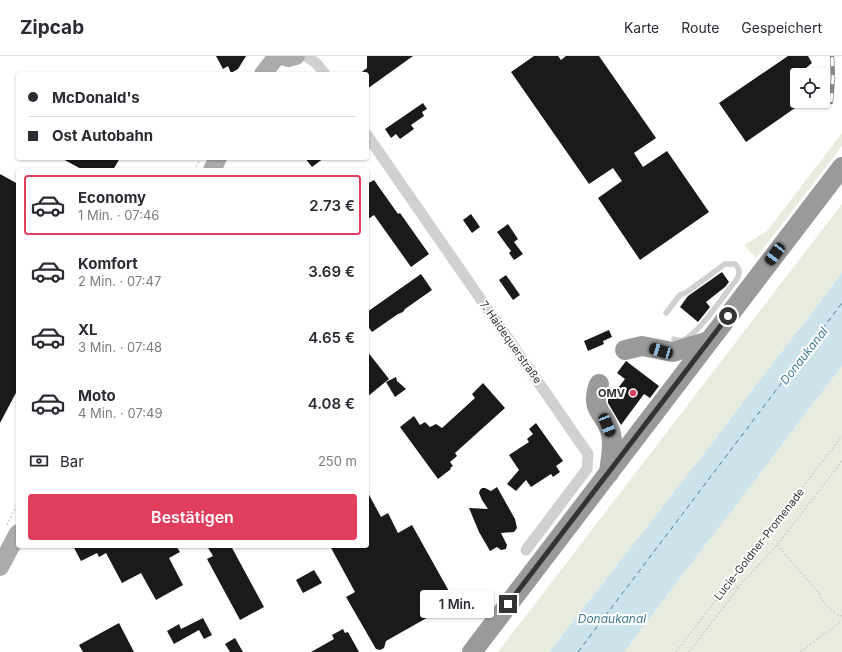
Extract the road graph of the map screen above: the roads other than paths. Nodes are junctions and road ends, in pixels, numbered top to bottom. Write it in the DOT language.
graph roads {
  1 [pos="277,56"];
  2 [pos="282,56"];
  3 [pos="296,56"];
  4 [pos="306,56"];
  5 [pos="265,72"];
  6 [pos="323,72"];
  7 [pos="369,138"];
  8 [pos="842,167"];
  9 [pos="666,313"];
  10 [pos="674,339"];
  11 [pos="709,341"];
  12 [pos="625,350"];
  13 [pos="599,384"];
  14 [pos="609,472"];
  15 [pos="11,532"];
  16 [pos="526,550"];
  17 [pos="0,567"];
  18 [pos="472,652"];
  1 -- 5 [label="main road"];
  2 -- 3 [label="main road"];
  4 -- 6 [label="street"];
  7 -- 16 [label="street, 7. Haidequerstraße"];
  8 -- 11 [label="highway"];
  9 -- 10 [label="lane"];
  11 -- 12 [label="highway"];
  11 -- 14 [label="highway"];
  13 -- 14 [label="highway"];
  14 -- 18 [label="highway"];
  15 -- 17 [label="main road"];
}
